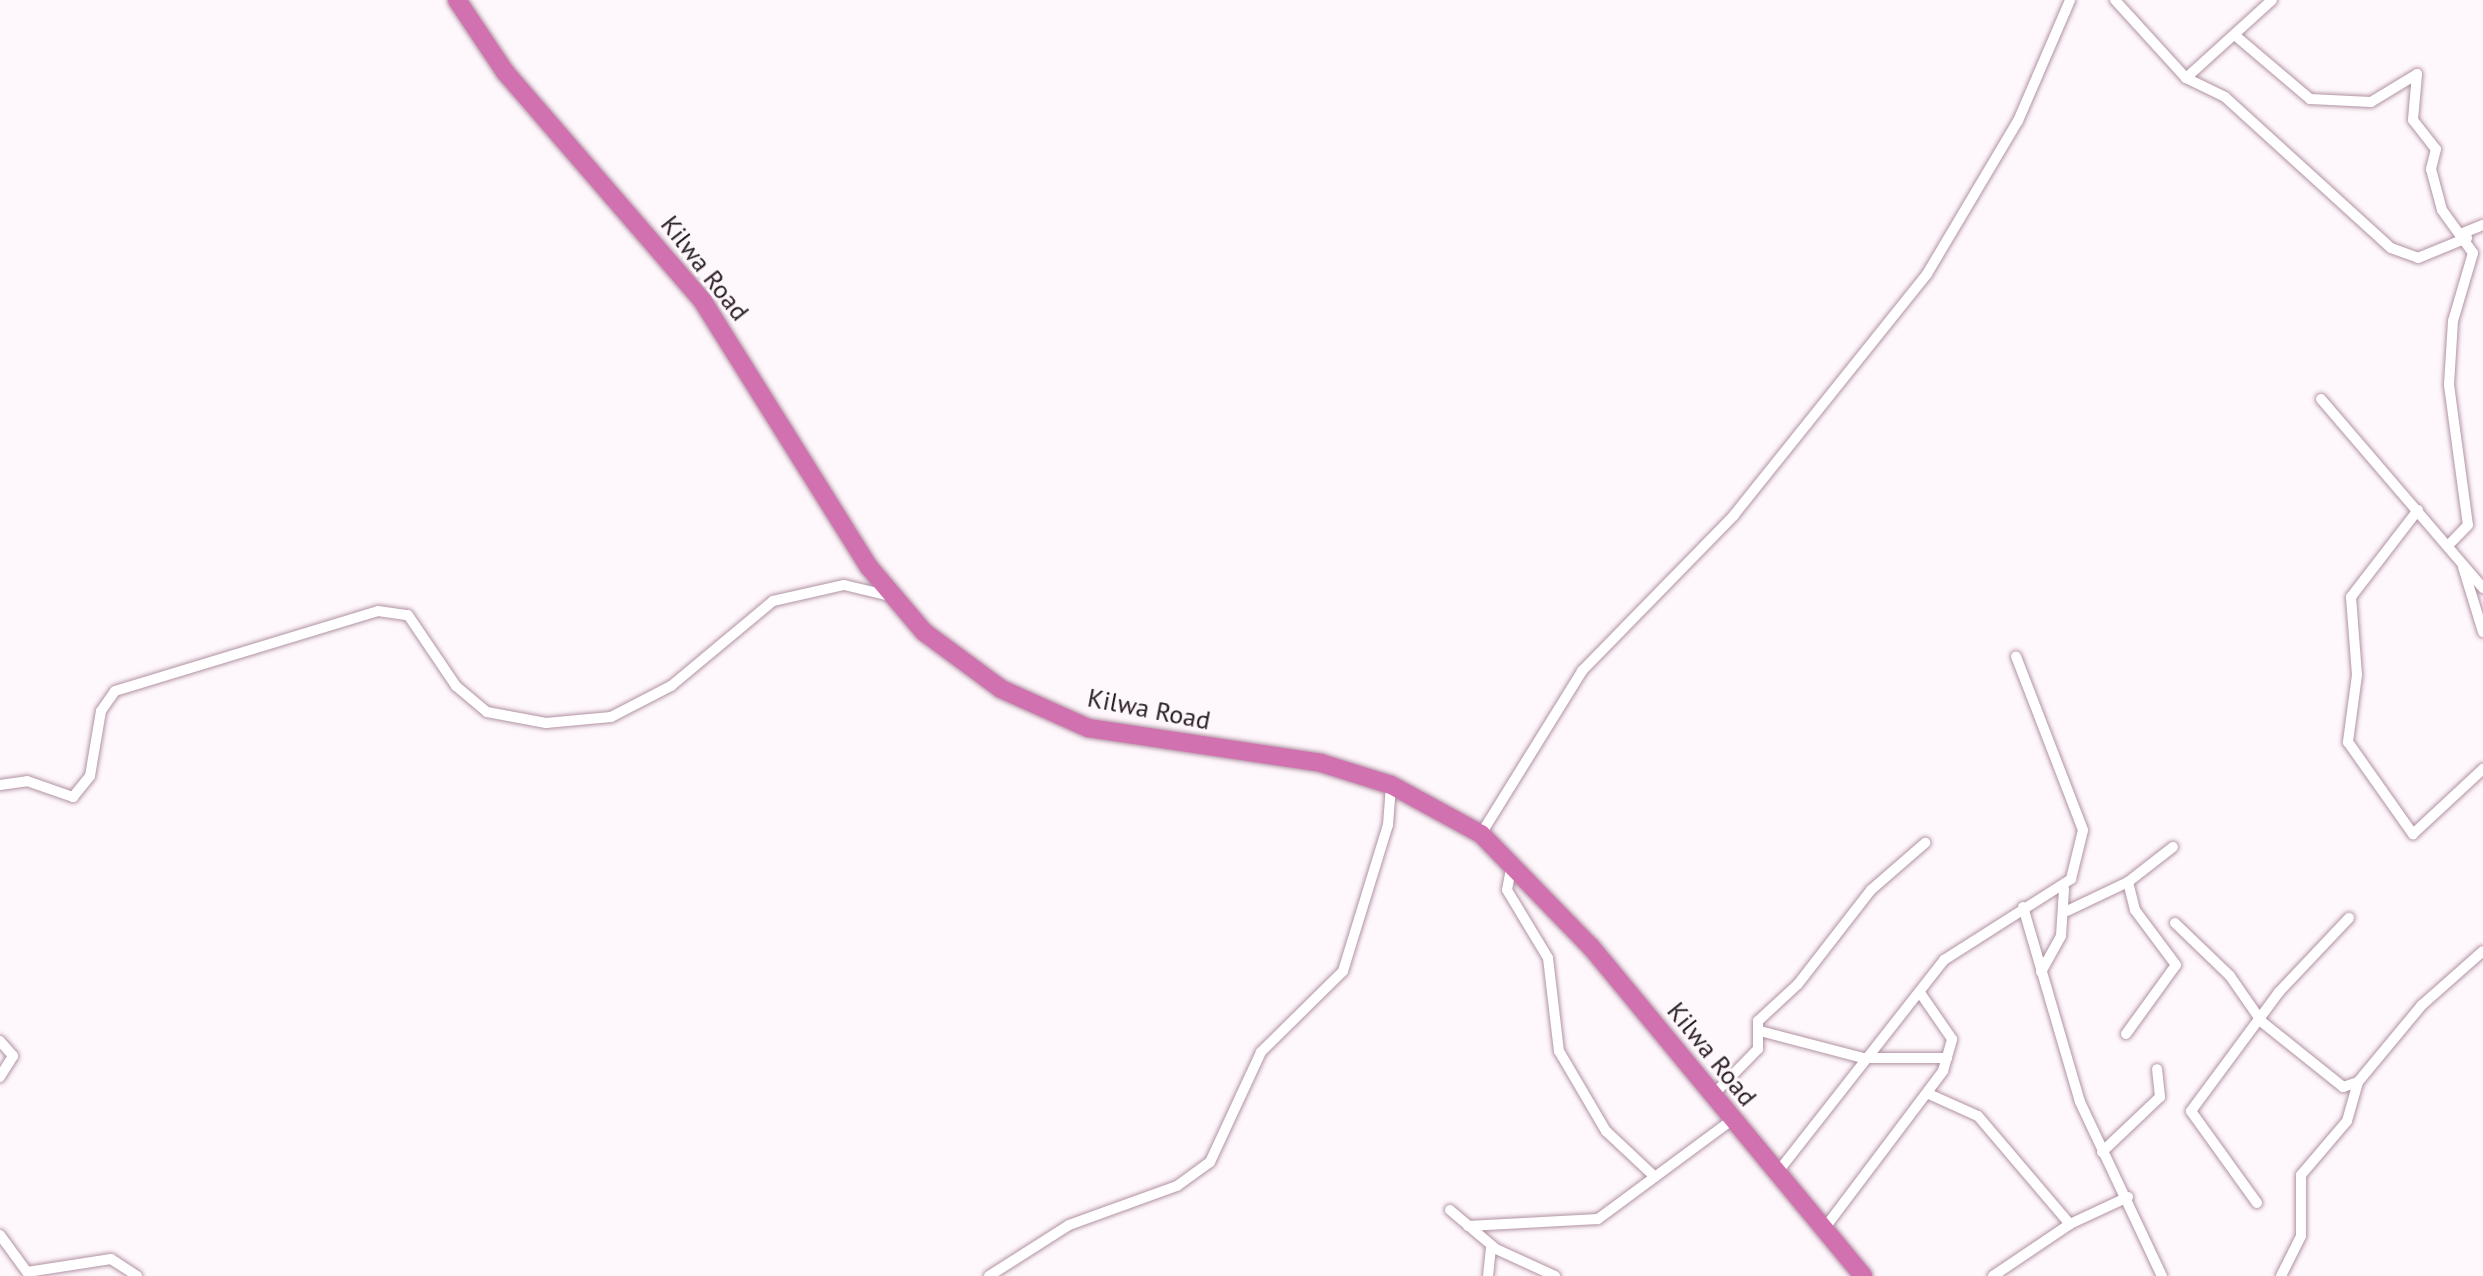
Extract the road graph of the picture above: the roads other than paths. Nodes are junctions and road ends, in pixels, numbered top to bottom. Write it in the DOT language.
graph roads {
  1 [pos="457,0"];
  2 [pos="2070,0"];
  3 [pos="2115,0"];
  4 [pos="2272,0"];
  5 [pos="2237,37"];
  6 [pos="2186,78"];
  7 [pos="2483,225"];
  8 [pos="2465,236"];
  9 [pos="2321,399"];
  10 [pos="2418,510"];
  11 [pos="2449,545"];
  12 [pos="2462,561"];
  13 [pos="2483,588"];
  14 [pos="890,596"];
  15 [pos="2483,632"];
  16 [pos="2016,656"];
  17 [pos="2483,769"];
  18 [pos="0,785"];
  19 [pos="1391,785"];
  20 [pos="1481,834"];
  21 [pos="1925,843"];
  22 [pos="2173,847"];
  23 [pos="1513,862"];
  24 [pos="2128,882"];
  25 [pos="2064,889"];
  26 [pos="2023,907"];
  27 [pos="2067,911"];
  28 [pos="2349,918"];
  29 [pos="2175,923"];
  30 [pos="2483,951"];
  31 [pos="2041,972"];
  32 [pos="1921,994"];
  33 [pos="2262,1022"];
  34 [pos="1760,1031"];
  35 [pos="2126,1034"];
  36 [pos="0,1041"];
  37 [pos="1863,1058"];
  38 [pos="1947,1058"];
  39 [pos="2157,1069"];
  40 [pos="0,1077"];
  41 [pos="2358,1082"];
  42 [pos="1931,1095"];
  43 [pos="1712,1096"];
  44 [pos="1732,1120"];
  45 [pos="2102,1152"];
  46 [pos="1777,1173"];
  47 [pos="1655,1177"];
  48 [pos="2128,1197"];
  49 [pos="2257,1203"];
  50 [pos="1450,1210"];
  51 [pos="2070,1224"];
  52 [pos="1468,1226"];
  53 [pos="1824,1229"];
  54 [pos="0,1235"];
  55 [pos="1491,1246"];
  56 [pos="137,1276"];
  57 [pos="989,1276"];
  58 [pos="1488,1276"];
  59 [pos="1555,1276"];
  60 [pos="1863,1276"];
  61 [pos="1993,1276"];
  62 [pos="2162,1276"];
  63 [pos="2281,1276"];
  1 -- 14 [label="highway, Kilwa Road"];
  2 -- 20 [label="street"];
  3 -- 6 [label="street"];
  4 -- 5 [label="street"];
  5 -- 6 [label="street"];
  5 -- 8 [label="street"];
  6 -- 8 [label="street"];
  7 -- 8 [label="street"];
  8 -- 11 [label="street"];
  9 -- 10 [label="street"];
  10 -- 11 [label="street"];
  10 -- 17 [label="street"];
  11 -- 12 [label="street"];
  12 -- 13 [label="street"];
  12 -- 15 [label="street"];
  14 -- 18 [label="street"];
  14 -- 19 [label="highway, Kilwa Road"];
  16 -- 25 [label="street"];
  19 -- 20 [label="highway, Kilwa Road"];
  19 -- 57 [label="street"];
  20 -- 23 [label="highway, Kilwa Road"];
  21 -- 34 [label="street"];
  22 -- 24 [label="street"];
  23 -- 43 [label="highway, Kilwa Road"];
  23 -- 47 [label="street"];
  24 -- 27 [label="street"];
  24 -- 35 [label="street"];
  25 -- 26 [label="street"];
  25 -- 27 [label="street"];
  26 -- 31 [label="street"];
  26 -- 32 [label="street"];
  27 -- 31 [label="street"];
  28 -- 33 [label="street"];
  29 -- 33 [label="street"];
  30 -- 41 [label="street"];
  31 -- 45 [label="street"];
  32 -- 37 [label="street"];
  32 -- 38 [label="street"];
  33 -- 41 [label="street"];
  33 -- 49 [label="street"];
  34 -- 37 [label="street"];
  34 -- 43 [label="street"];
  36 -- 40 [label="street"];
  37 -- 38 [label="street"];
  37 -- 46 [label="street"];
  38 -- 42 [label="street"];
  39 -- 45 [label="street"];
  41 -- 63 [label="street"];
  42 -- 51 [label="street"];
  42 -- 53 [label="street"];
  43 -- 44 [label="highway, Kilwa Road"];
  44 -- 46 [label="highway, Kilwa Road"];
  44 -- 47 [label="street"];
  45 -- 48 [label="street"];
  46 -- 53 [label="highway, Kilwa Road"];
  47 -- 52 [label="street"];
  48 -- 51 [label="street"];
  48 -- 62 [label="street"];
  50 -- 52 [label="street"];
  51 -- 61 [label="street"];
  52 -- 55 [label="street"];
  53 -- 60 [label="highway, Kilwa Road"];
  54 -- 56 [label="street"];
  55 -- 58 [label="street"];
  55 -- 59 [label="street"];
}
